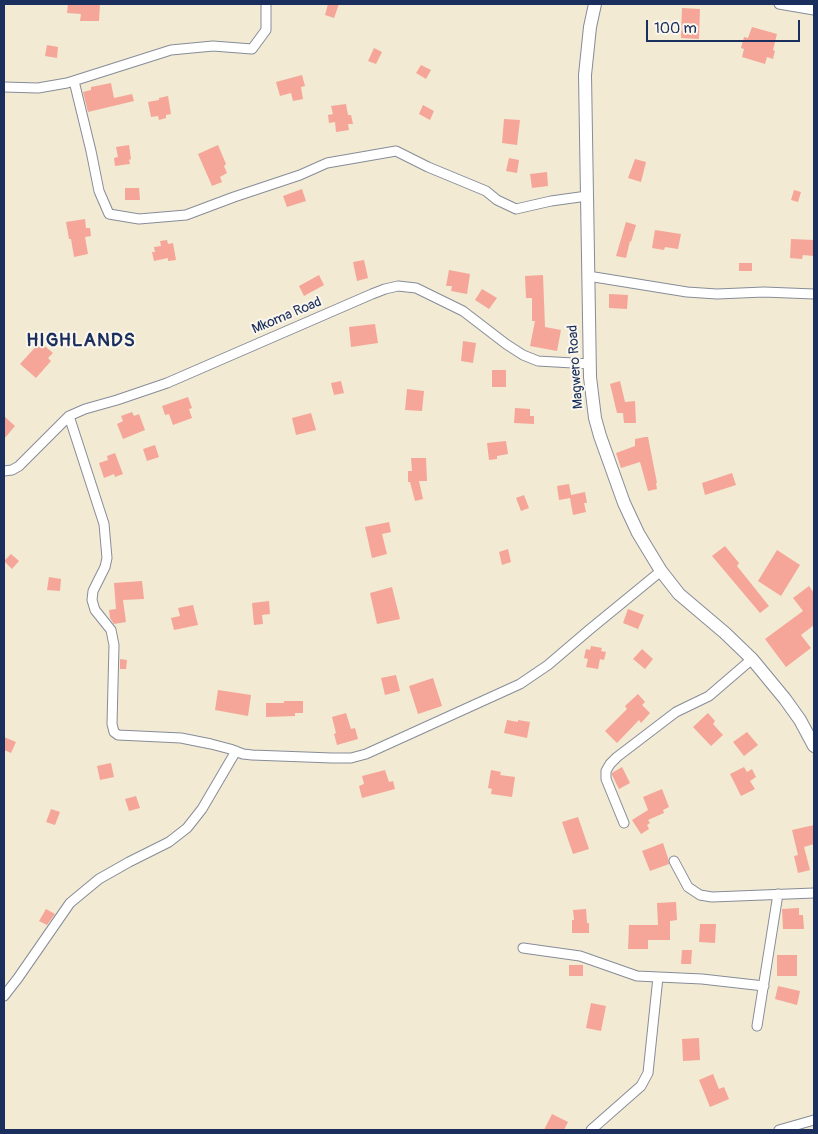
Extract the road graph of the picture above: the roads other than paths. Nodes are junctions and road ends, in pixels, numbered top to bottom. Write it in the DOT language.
graph roads {
  1 [pos="266,4"];
  2 [pos="595,4"];
  3 [pos="779,4"];
  4 [pos="814,10"];
  5 [pos="74,81"];
  6 [pos="4,87"];
  7 [pos="587,196"];
  8 [pos="588,276"];
  9 [pos="814,294"];
  10 [pos="590,364"];
  11 [pos="69,416"];
  12 [pos="4,470"];
  13 [pos="661,570"];
  14 [pos="752,659"];
  15 [pos="814,746"];
  16 [pos="236,751"];
  17 [pos="624,823"];
  18 [pos="674,861"];
  19 [pos="814,893"];
  20 [pos="778,894"];
  21 [pos="523,948"];
  22 [pos="658,977"];
  23 [pos="764,986"];
  24 [pos="4,996"];
  25 [pos="757,1026"];
  26 [pos="814,1120"];
  27 [pos="591,1130"];
  28 [pos="779,1130"];
  1 -- 5 [label="street"];
  2 -- 7 [label="street, Magwero Road"];
  3 -- 4 [label="street"];
  5 -- 6 [label="street"];
  5 -- 7 [label="street"];
  7 -- 8 [label="street, Magwero Road"];
  8 -- 9 [label="street"];
  8 -- 10 [label="street, Magwero Road"];
  10 -- 11 [label="street, Mkoma Road"];
  10 -- 13 [label="street, Magwero Road"];
  11 -- 12 [label="street, Mkoma Road"];
  11 -- 16 [label="street"];
  13 -- 14 [label="street, Magwero Road"];
  13 -- 16 [label="street"];
  14 -- 15 [label="street, Magwero Road"];
  14 -- 17 [label="street"];
  16 -- 24 [label="street"];
  18 -- 20 [label="street"];
  19 -- 20 [label="street"];
  20 -- 23 [label="street"];
  21 -- 22 [label="street"];
  22 -- 23 [label="street"];
  22 -- 27 [label="street"];
  23 -- 25 [label="street"];
  26 -- 28 [label="street"];
}
